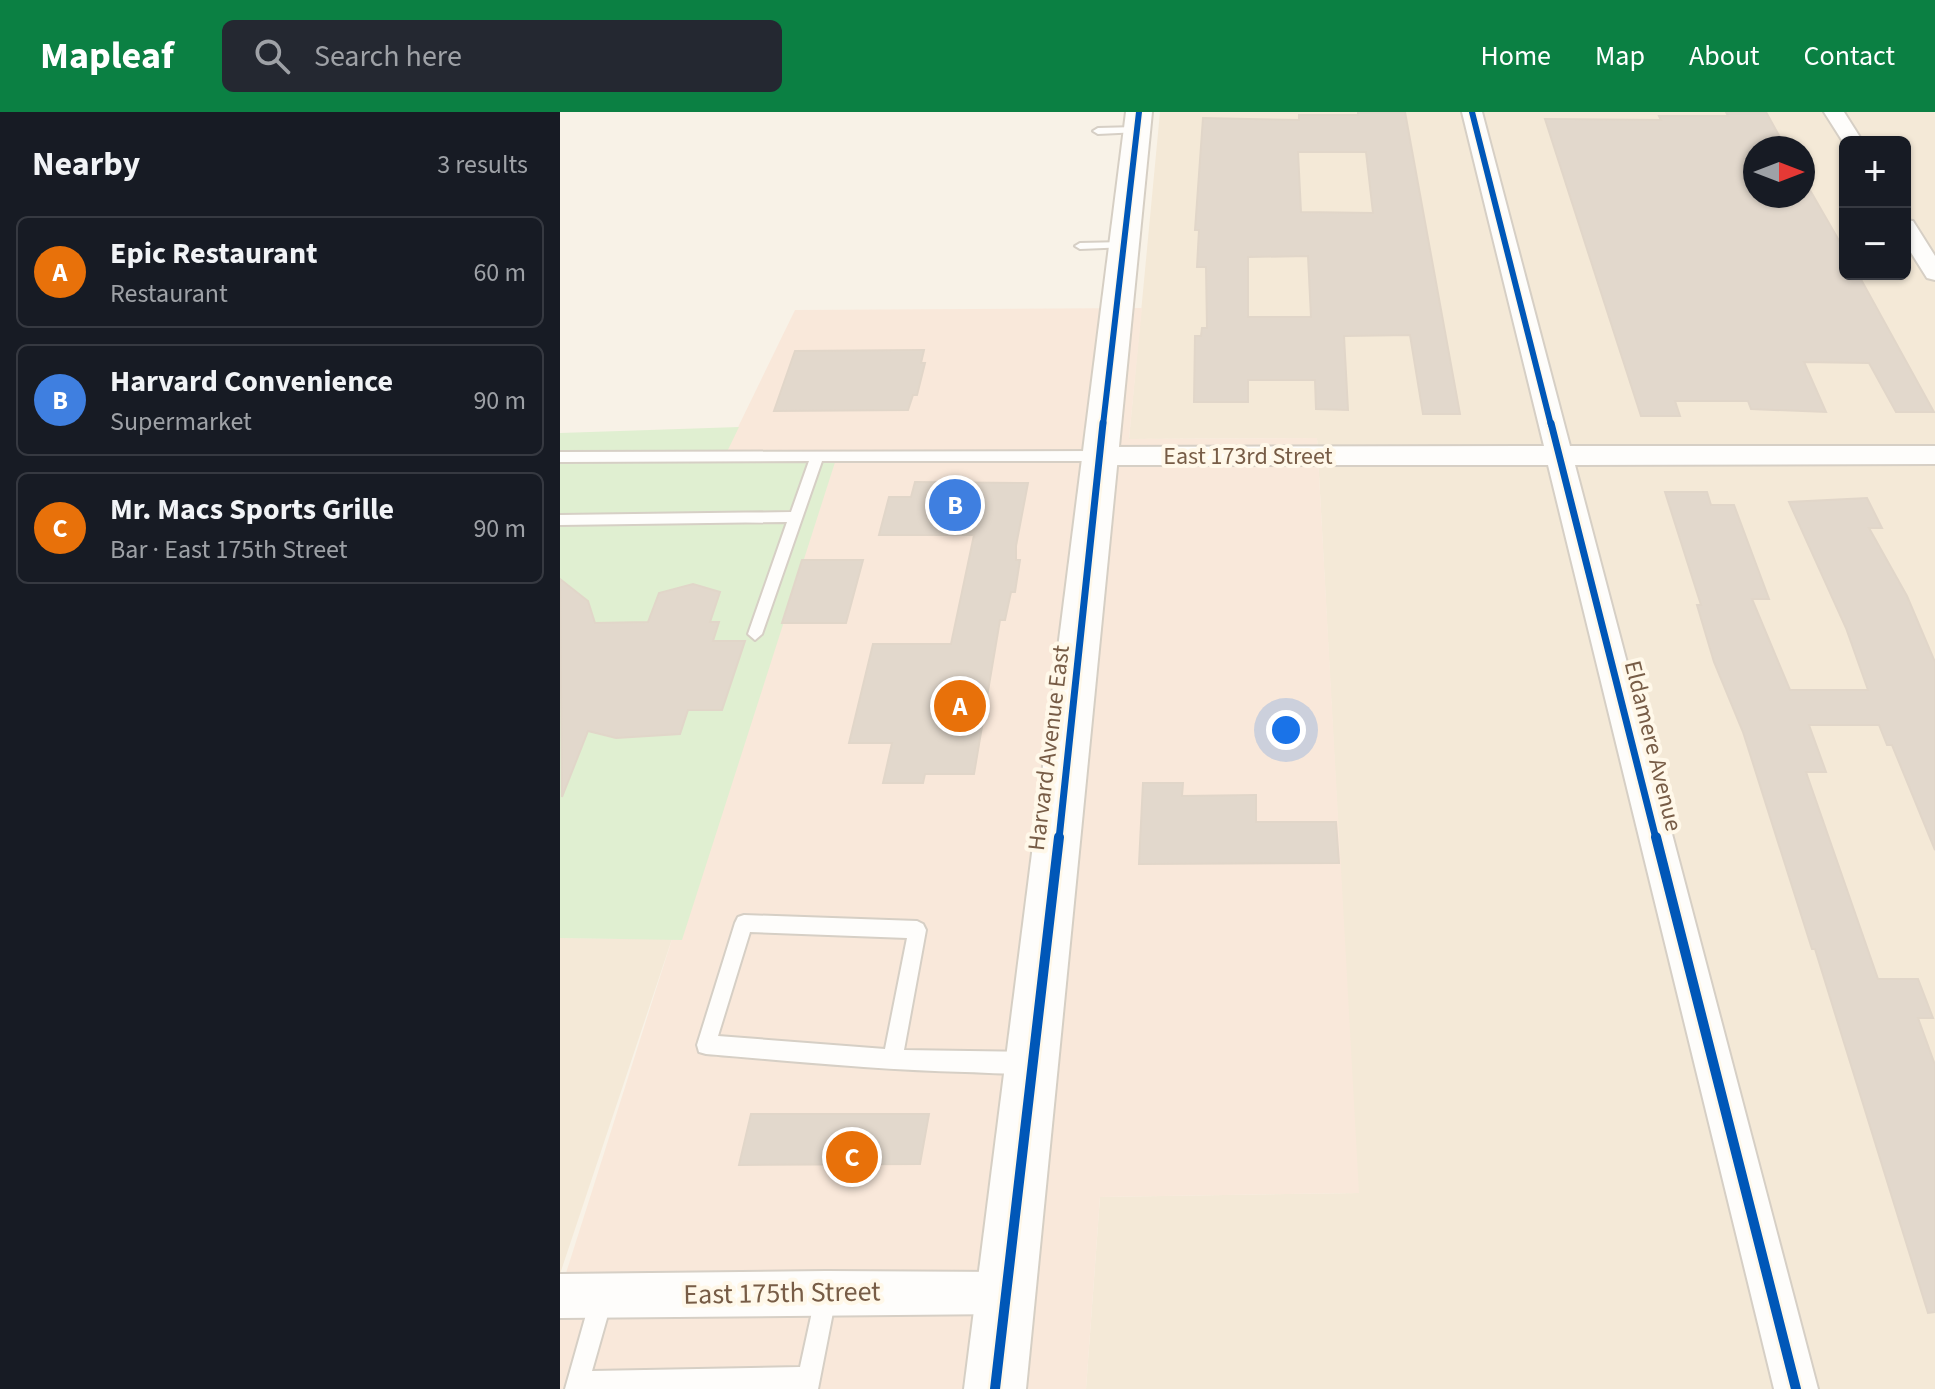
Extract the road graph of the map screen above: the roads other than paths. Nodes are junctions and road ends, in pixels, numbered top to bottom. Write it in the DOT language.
graph roads {
  1 [pos="1472,112"];
  2 [pos="1834,112"];
  3 [pos="1137,121"];
  4 [pos="1098,131"];
  5 [pos="1849,136"];
  6 [pos="1911,235"];
  7 [pos="1124,245"];
  8 [pos="1080,246"];
  9 [pos="1935,273"];
  10 [pos="1935,455"];
  11 [pos="817,456"];
  12 [pos="1100,456"];
  13 [pos="560,457"];
  14 [pos="1559,457"];
  15 [pos="793,517"];
  16 [pos="560,520"];
  17 [pos="755,634"];
  18 [pos="893,1058"];
  19 [pos="1032,1062"];
  20 [pos="826,1292"];
  21 [pos="1005,1293"];
  22 [pos="560,1296"];
  23 [pos="602,1296"];
  24 [pos="808,1384"];
  25 [pos="577,1386"];
  26 [pos="995,1389"];
  27 [pos="1796,1389"];
  1 -- 14 [label="street, Eldamere Avenue"];
  2 -- 5 [label="street"];
  3 -- 4 [label="lane"];
  3 -- 7 [label="main road, Harvard Avenue East"];
  6 -- 9 [label="street"];
  7 -- 8 [label="lane"];
  7 -- 12 [label="main road, Harvard Avenue East"];
  10 -- 14 [label="street, East 173rd Street"];
  11 -- 12 [label="lane, East 173rd Street"];
  11 -- 13 [label="lane, East 173rd Street"];
  11 -- 15 [label="lane"];
  12 -- 14 [label="street, East 173rd Street"];
  12 -- 19 [label="main road, Harvard Avenue East"];
  14 -- 27 [label="street, Eldamere Avenue"];
  15 -- 16 [label="lane"];
  15 -- 17 [label="lane"];
  18 -- 18 [label="lane"];
  18 -- 19 [label="lane"];
  19 -- 21 [label="main road, Harvard Avenue East"];
  20 -- 21 [label="street, East 175th Street"];
  20 -- 23 [label="street, East 175th Street"];
  20 -- 24 [label="lane"];
  21 -- 26 [label="main road, Harvard Avenue East"];
  22 -- 23 [label="street, East 175th Street"];
  23 -- 25 [label="lane"];
  24 -- 25 [label="lane"];
}
